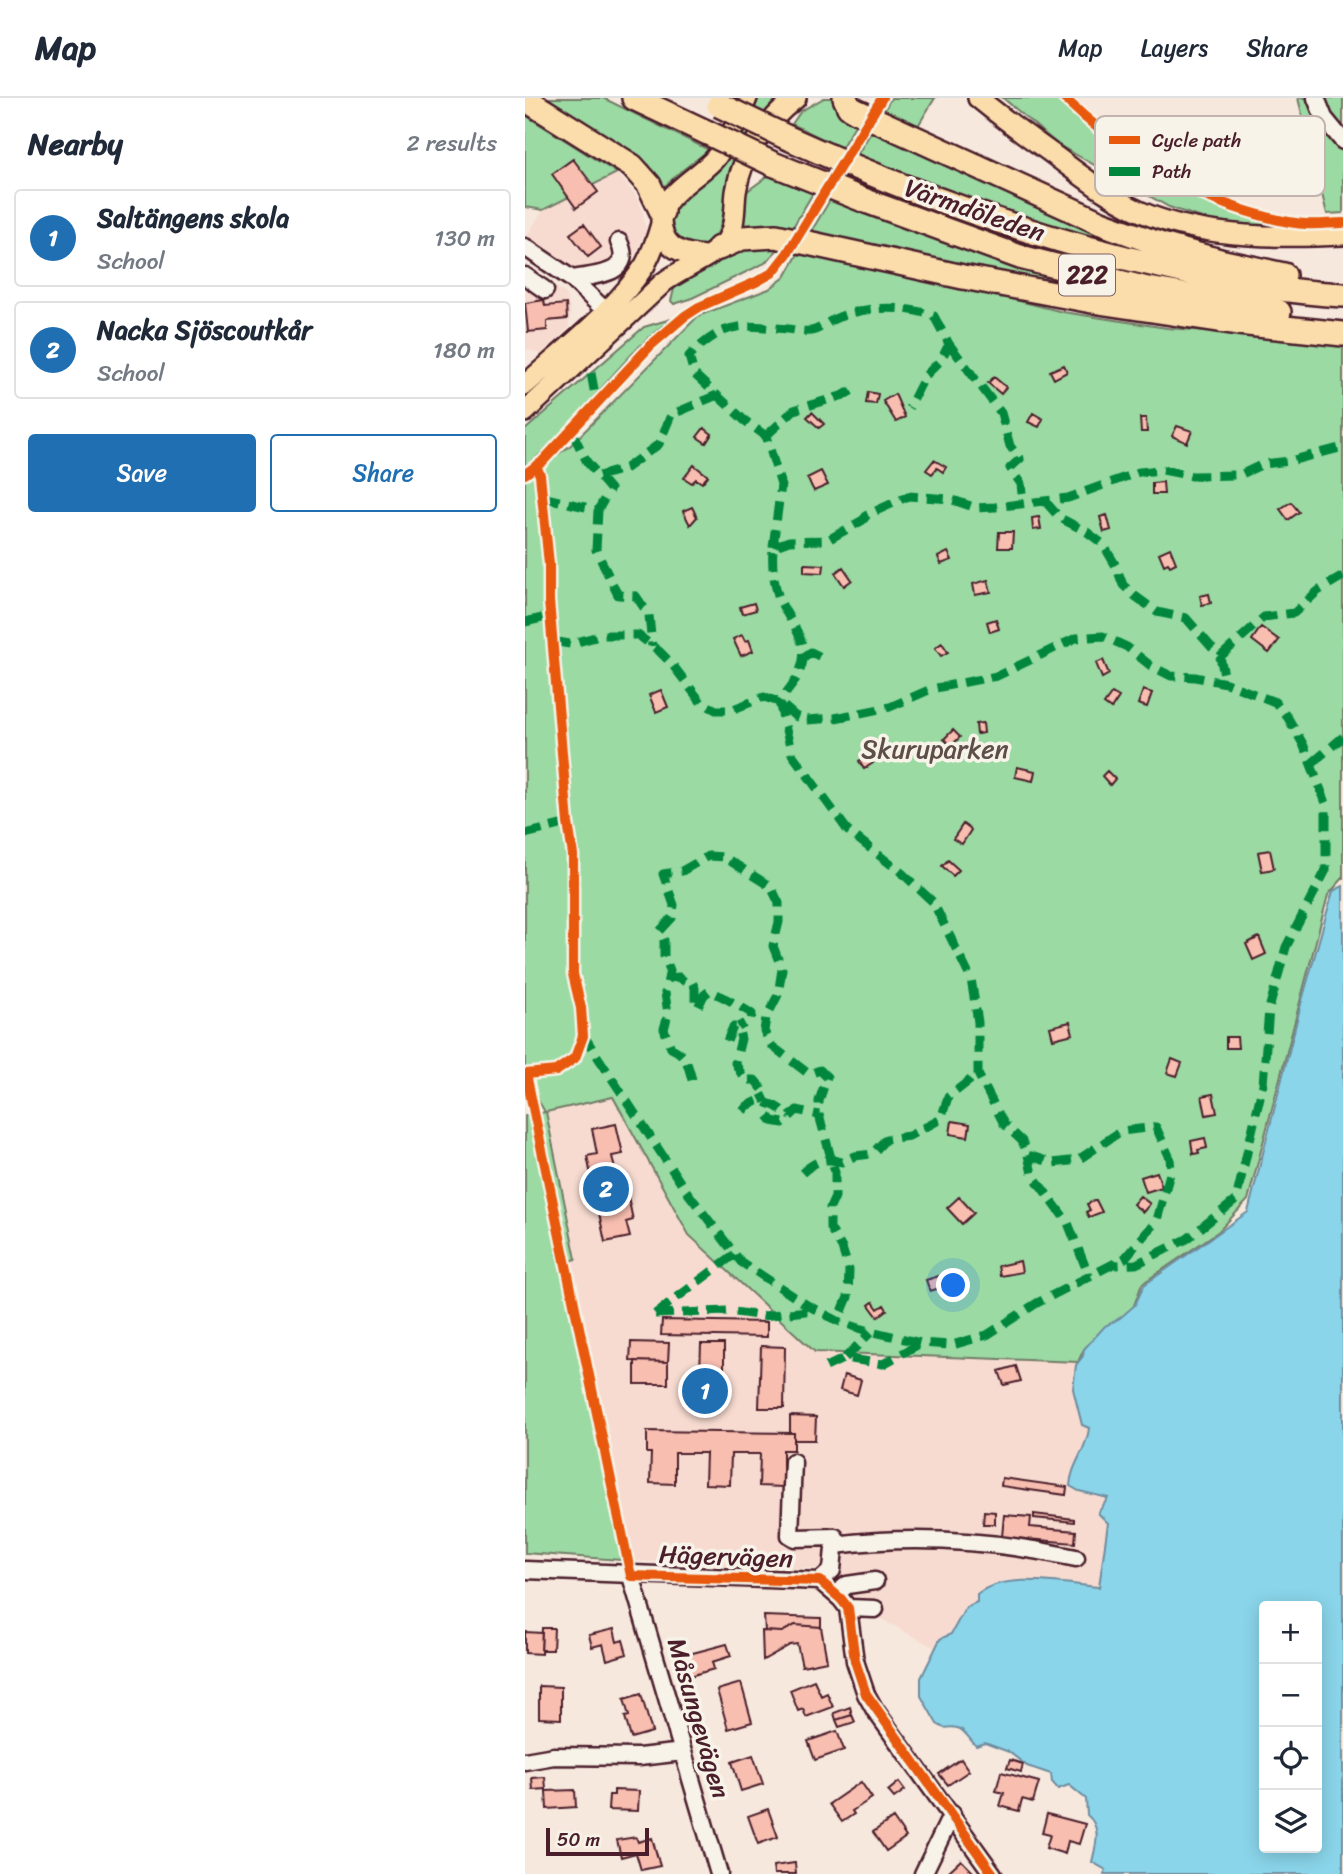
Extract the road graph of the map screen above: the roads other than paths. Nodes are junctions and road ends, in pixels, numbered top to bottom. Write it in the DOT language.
graph roads {
  1 [pos="634,98"];
  2 [pos="747,98"];
  3 [pos="796,98"];
  4 [pos="845,98"];
  5 [pos="978,98"];
  6 [pos="994,98"];
  7 [pos="1316,98"];
  8 [pos="525,99"];
  9 [pos="712,102"];
  10 [pos="1323,116"];
  11 [pos="1325,119"];
  12 [pos="1343,141"];
  13 [pos="1047,150"];
  14 [pos="1095,184"];
  15 [pos="1112,196"];
  16 [pos="662,218"];
  17 [pos="1343,235"];
  18 [pos="619,242"];
  19 [pos="525,247"];
  20 [pos="712,252"];
  21 [pos="525,276"];
  22 [pos="572,279"];
  23 [pos="1343,283"];
  24 [pos="1312,286"];
  25 [pos="545,290"];
  26 [pos="1343,295"];
  27 [pos="612,318"];
  28 [pos="1343,320"];
  29 [pos="1316,324"];
  30 [pos="1343,334"];
  31 [pos="525,385"];
  32 [pos="525,412"];
  33 [pos="793,1462"];
  34 [pos="835,1545"];
  35 [pos="1076,1558"];
  36 [pos="525,1570"];
  37 [pos="631,1576"];
  38 [pos="820,1581"];
  39 [pos="875,1581"];
  40 [pos="836,1594"];
  41 [pos="848,1608"];
  42 [pos="875,1609"];
  43 [pos="683,1752"];
  44 [pos="525,1761"];
  45 [pos="952,1814"];
  46 [pos="719,1874"];
  47 [pos="923,1874"];
  48 [pos="993,1874"];
  1 -- 29 [label="highway, Värmdöleden / 222, bridge"];
  2 -- 16 [label="main road"];
  3 -- 20 [label="main road"];
  4 -- 24 [label="highway"];
  5 -- 13 [label="main road"];
  6 -- 13 [label="main road"];
  7 -- 10 [label="street"];
  8 -- 16 [label="highway"];
  9 -- 24 [label="highway, Värmdöleden / 222, bridge"];
  11 -- 12 [label="street"];
  13 -- 14 [label="main road"];
  15 -- 17 [label="main road"];
  16 -- 20 [label="main road"];
  16 -- 27 [label="main road"];
  18 -- 22 [label="street"];
  19 -- 22 [label="street"];
  20 -- 27 [label="main road"];
  20 -- 29 [label="highway"];
  21 -- 25 [label="street"];
  22 -- 27 [label="street"];
  23 -- 24 [label="highway"];
  24 -- 26 [label="highway, 222"];
  27 -- 31 [label="main road"];
  27 -- 32 [label="main road"];
  28 -- 29 [label="highway, 222"];
  29 -- 30 [label="highway"];
  33 -- 34 [label="street"];
  34 -- 35 [label="street"];
  34 -- 38 [label="street"];
  36 -- 37 [label="street, Hägervägen"];
  37 -- 38 [label="street, Hägervägen"];
  37 -- 43 [label="street, Måsungevägen"];
  38 -- 40 [label="street"];
  39 -- 40 [label="street"];
  40 -- 41 [label="street"];
  41 -- 42 [label="street"];
  41 -- 45 [label="street"];
  43 -- 44 [label="street"];
  43 -- 46 [label="street, Måsungevägen"];
  45 -- 47 [label="street"];
  45 -- 48 [label="street"];
}
